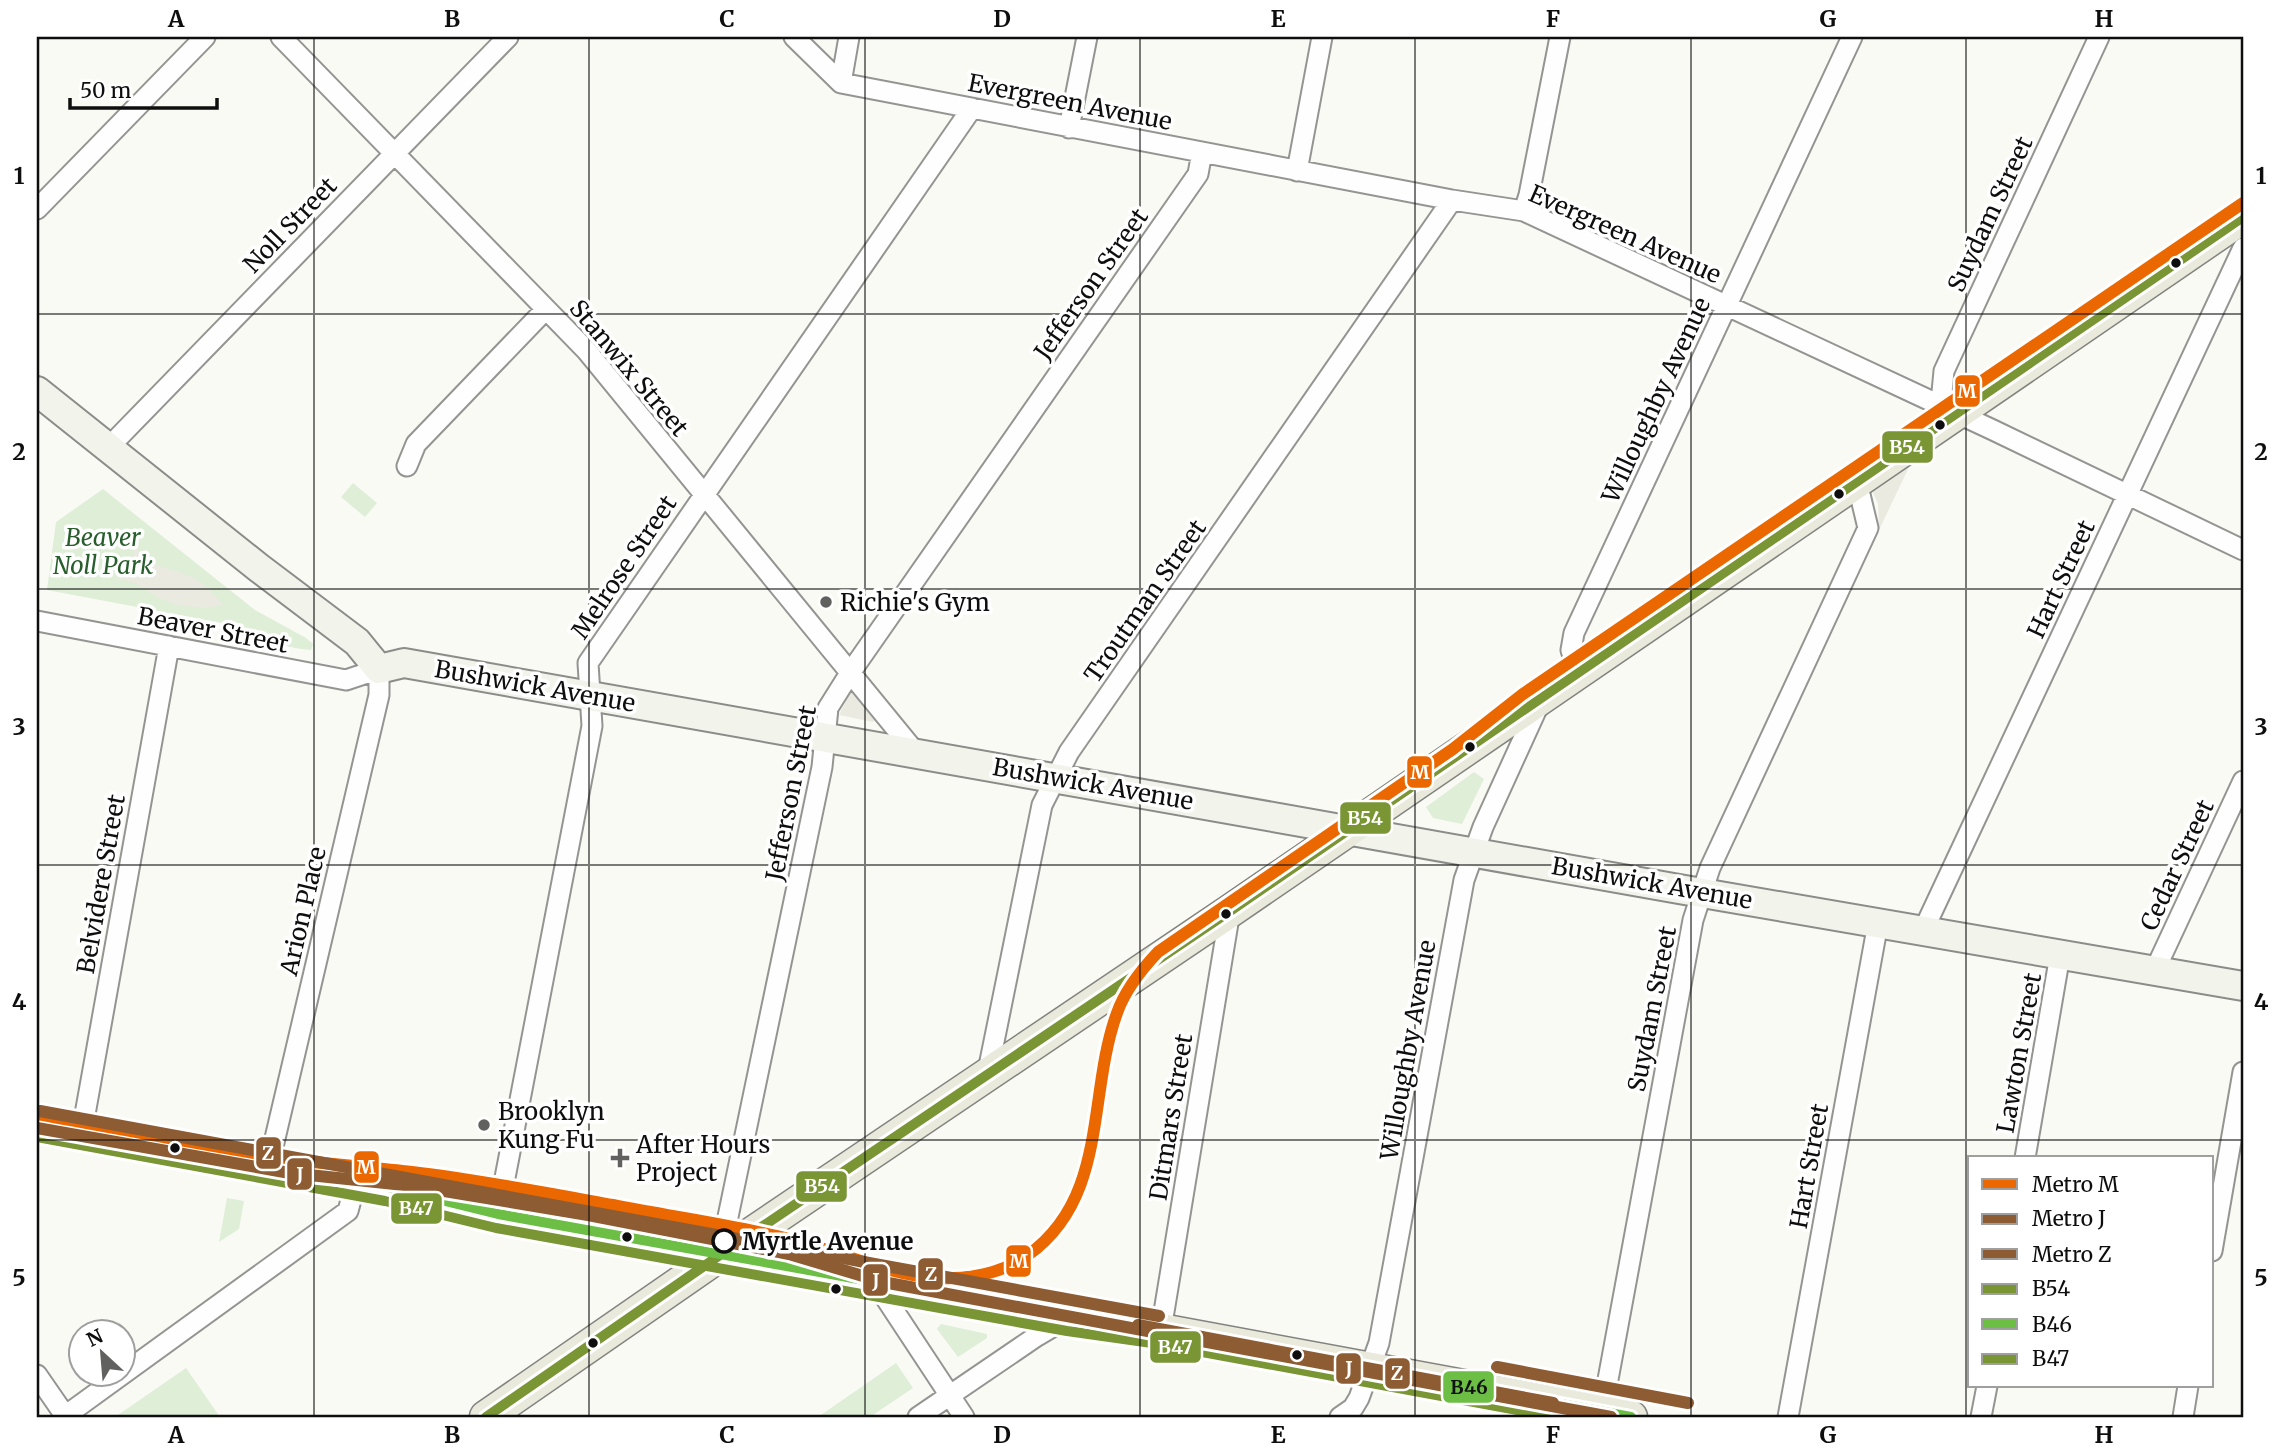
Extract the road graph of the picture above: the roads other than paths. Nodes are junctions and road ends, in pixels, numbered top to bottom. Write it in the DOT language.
graph roads {
  1 [pos="205,37"];
  2 [pos="281,37"];
  3 [pos="508,37"];
  4 [pos="794,37"];
  5 [pos="849,37"];
  6 [pos="1087,37"];
  7 [pos="1322,37"];
  8 [pos="1560,37"];
  9 [pos="1852,37"];
  10 [pos="2099,37"];
  11 [pos="841,83"];
  12 [pos="972,108"];
  13 [pos="1069,128"];
  14 [pos="1202,152"];
  15 [pos="395,153"];
  16 [pos="1297,171"];
  17 [pos="1452,200"];
  18 [pos="37,209"];
  19 [pos="1524,211"];
  20 [pos="2243,217"];
  21 [pos="2243,248"];
  22 [pos="1726,306"];
  23 [pos="546,309"];
  24 [pos="37,391"];
  25 [pos="1955,413"];
  26 [pos="108,448"];
  27 [pos="407,466"];
  28 [pos="1857,482"];
  29 [pos="703,494"];
  30 [pos="2127,495"];
  31 [pos="2243,550"];
  32 [pos="37,621"];
  33 [pos="169,646"];
  34 [pos="379,669"];
  35 [pos="1578,672"];
  36 [pos="850,673"];
  37 [pos="590,695"];
  38 [pos="1544,695"];
  39 [pos="825,737"];
  40 [pos="916,753"];
  41 [pos="1056,778"];
  42 [pos="2243,781"];
  43 [pos="1347,830"];
  44 [pos="1474,853"];
  45 [pos="1703,893"];
  46 [pos="1230,911"];
  47 [pos="1878,923"];
  48 [pos="1923,931"];
  49 [pos="2060,955"];
  50 [pos="2155,970"];
  51 [pos="2243,986"];
  52 [pos="2243,1072"];
  53 [pos="987,1076"];
  54 [pos="37,1123"];
  55 [pos="82,1131"];
  56 [pos="2025,1156"];
  57 [pos="269,1164"];
  58 [pos="356,1181"];
  59 [pos="498,1214"];
  60 [pos="2214,1239"];
  61 [pos="720,1255"];
  62 [pos="875,1282"];
  63 [pos="1069,1317"];
  64 [pos="1161,1330"];
  65 [pos="1370,1369"];
  66 [pos="37,1375"];
  67 [pos="1987,1388"];
  68 [pos="2188,1388"];
  69 [pos="949,1396"];
  70 [pos="1617,1415"];
  71 [pos="65,1416"];
  72 [pos="486,1417"];
  73 [pos="918,1417"];
  74 [pos="964,1417"];
  75 [pos="1340,1417"];
  76 [pos="1788,1417"];
  77 [pos="1981,1417"];
  78 [pos="2183,1417"];
  1 -- 18 [label="street"];
  2 -- 15 [label="street, Stanwix Street"];
  3 -- 15 [label="street, Noll Street"];
  4 -- 11 [label="street"];
  5 -- 11 [label="street"];
  6 -- 13 [label="street"];
  7 -- 16 [label="street"];
  8 -- 19 [label="street"];
  9 -- 22 [label="street, Willoughby Avenue"];
  10 -- 25 [label="street, Suydam Street"];
  11 -- 12 [label="street, Evergreen Avenue"];
  12 -- 13 [label="street, Evergreen Avenue"];
  12 -- 29 [label="street, Melrose Street"];
  13 -- 14 [label="street, Evergreen Avenue"];
  14 -- 16 [label="street, Evergreen Avenue"];
  14 -- 36 [label="street, Jefferson Street"];
  15 -- 23 [label="street, Stanwix Street"];
  15 -- 26 [label="street, Noll Street"];
  16 -- 17 [label="street, Evergreen Avenue"];
  17 -- 19 [label="street, Evergreen Avenue"];
  17 -- 41 [label="street, Troutman Street"];
  19 -- 22 [label="street, Evergreen Avenue"];
  20 -- 25 [label="main road"];
  21 -- 30 [label="street, Hart Street"];
  22 -- 25 [label="street, Evergreen Avenue"];
  22 -- 35 [label="street, Willoughby Avenue"];
  23 -- 27 [label="street"];
  23 -- 29 [label="street, Stanwix Street"];
  24 -- 26 [label="main road"];
  25 -- 28 [label="main road"];
  25 -- 30 [label="street, Evergreen Avenue"];
  26 -- 34 [label="main road"];
  28 -- 35 [label="main road"];
  28 -- 45 [label="street, Suydam Street"];
  29 -- 36 [label="street, Stanwix Street"];
  29 -- 37 [label="street, Melrose Street"];
  30 -- 31 [label="street, Evergreen Avenue"];
  30 -- 48 [label="street, Hart Street"];
  32 -- 33 [label="street, Beaver Street"];
  33 -- 34 [label="street, Beaver Street"];
  33 -- 55 [label="street, Belvidere Street"];
  34 -- 37 [label="main road, Bushwick Avenue"];
  34 -- 57 [label="street, Arion Place"];
  35 -- 38 [label="main road"];
  36 -- 39 [label="street, Jefferson Street"];
  36 -- 40 [label="street, Stanwix Street"];
  37 -- 39 [label="main road, Bushwick Avenue"];
  37 -- 59 [label="street, Melrose Street"];
  38 -- 43 [label="main road"];
  38 -- 44 [label="street, Willoughby Avenue"];
  39 -- 40 [label="main road, Bushwick Avenue"];
  39 -- 61 [label="street, Jefferson Street"];
  40 -- 41 [label="main road, Bushwick Avenue"];
  41 -- 43 [label="main road, Bushwick Avenue"];
  41 -- 53 [label="street, Troutman Street"];
  42 -- 50 [label="street, Cedar Street"];
  43 -- 44 [label="main road, Bushwick Avenue"];
  43 -- 46 [label="main road"];
  44 -- 45 [label="main road, Bushwick Avenue"];
  44 -- 65 [label="street, Willoughby Avenue"];
  45 -- 47 [label="main road, Bushwick Avenue"];
  45 -- 70 [label="street, Suydam Street"];
  46 -- 53 [label="main road"];
  46 -- 64 [label="street, Ditmars Street"];
  47 -- 48 [label="main road, Bushwick Avenue"];
  47 -- 76 [label="street, Hart Street"];
  48 -- 49 [label="main road, Bushwick Avenue"];
  49 -- 50 [label="main road, Bushwick Avenue"];
  49 -- 56 [label="street, Lawton Street"];
  50 -- 51 [label="main road, Bushwick Avenue"];
  52 -- 60 [label="street"];
  53 -- 61 [label="main road"];
  54 -- 55 [label="main road"];
  55 -- 57 [label="main road"];
  57 -- 58 [label="main road"];
  58 -- 59 [label="main road"];
  58 -- 71 [label="street"];
  59 -- 61 [label="main road"];
  61 -- 62 [label="main road"];
  61 -- 72 [label="main road"];
  62 -- 63 [label="main road"];
  62 -- 69 [label="street"];
  63 -- 64 [label="main road"];
  63 -- 69 [label="street"];
  64 -- 65 [label="main road"];
  65 -- 70 [label="main road"];
  65 -- 75 [label="street, Willoughby Avenue"];
  66 -- 71 [label="street"];
  67 -- 77 [label="street"];
  68 -- 78 [label="street"];
  69 -- 73 [label="street"];
  69 -- 74 [label="street"];
}
